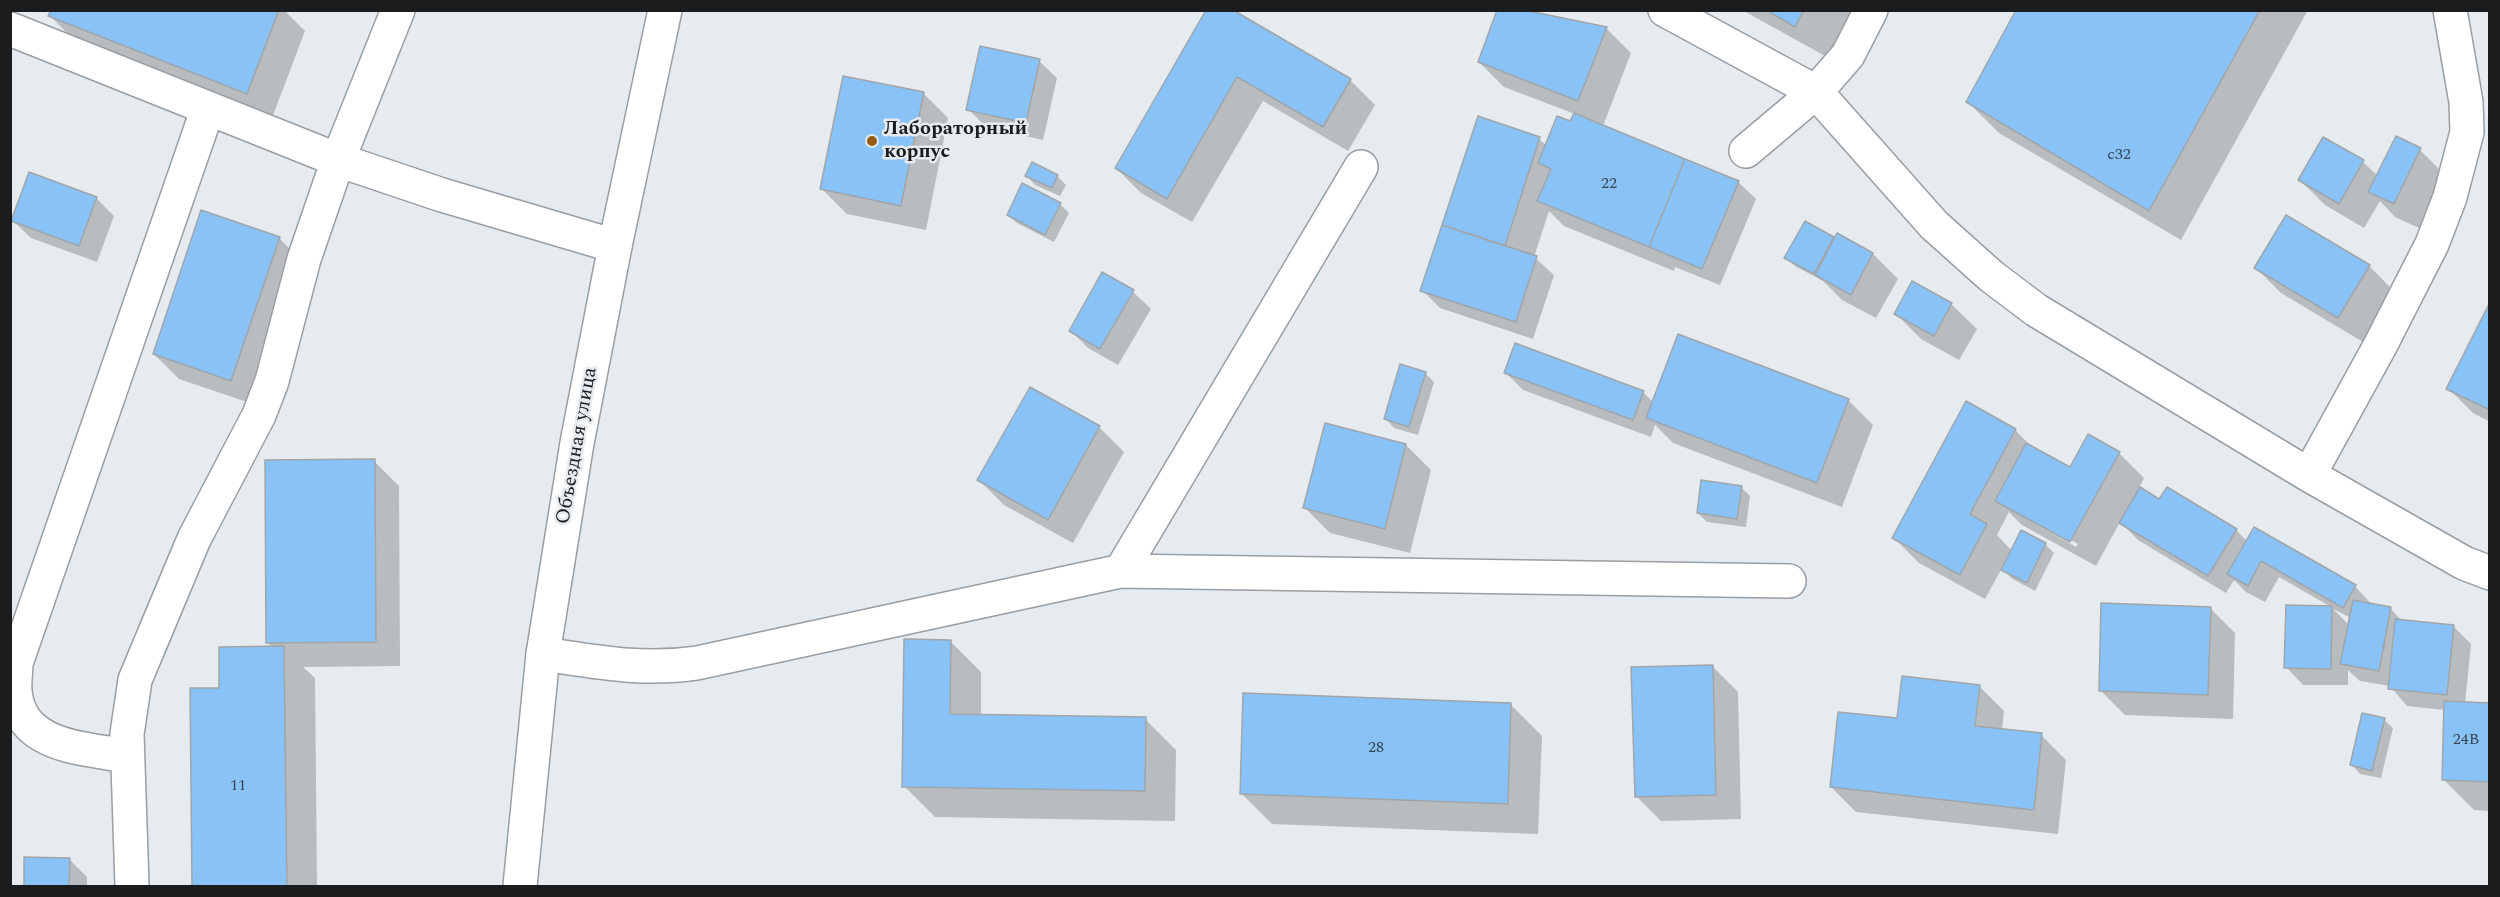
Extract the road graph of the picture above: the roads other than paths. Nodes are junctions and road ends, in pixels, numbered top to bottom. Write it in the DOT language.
graph roads {
  1 [pos="398,10"];
  2 [pos="665,10"];
  3 [pos="1665,10"];
  4 [pos="1871,10"];
  5 [pos="2450,10"];
  6 [pos="10,29"];
  7 [pos="1816,92"];
  8 [pos="208,108"];
  9 [pos="1746,152"];
  10 [pos="338,160"];
  11 [pos="1361,167"];
  12 [pos="615,246"];
  13 [pos="2309,475"];
  14 [pos="1121,571"];
  15 [pos="2490,573"];
  16 [pos="1789,581"];
  17 [pos="543,654"];
  18 [pos="127,756"];
  19 [pos="132,886"];
  20 [pos="520,886"];
  1 -- 10 [label="street"];
  2 -- 12 [label="street, Объездная улица"];
  3 -- 7 [label="street"];
  4 -- 7 [label="street"];
  5 -- 13 [label="street"];
  6 -- 8 [label="street"];
  7 -- 9 [label="street"];
  7 -- 13 [label="street"];
  8 -- 10 [label="street"];
  8 -- 18 [label="street"];
  10 -- 12 [label="street"];
  10 -- 18 [label="street"];
  11 -- 14 [label="street"];
  12 -- 17 [label="street, Объездная улица"];
  13 -- 15 [label="street"];
  14 -- 16 [label="street"];
  14 -- 17 [label="street"];
  17 -- 20 [label="street, Объездная улица"];
  18 -- 19 [label="street"];
}
